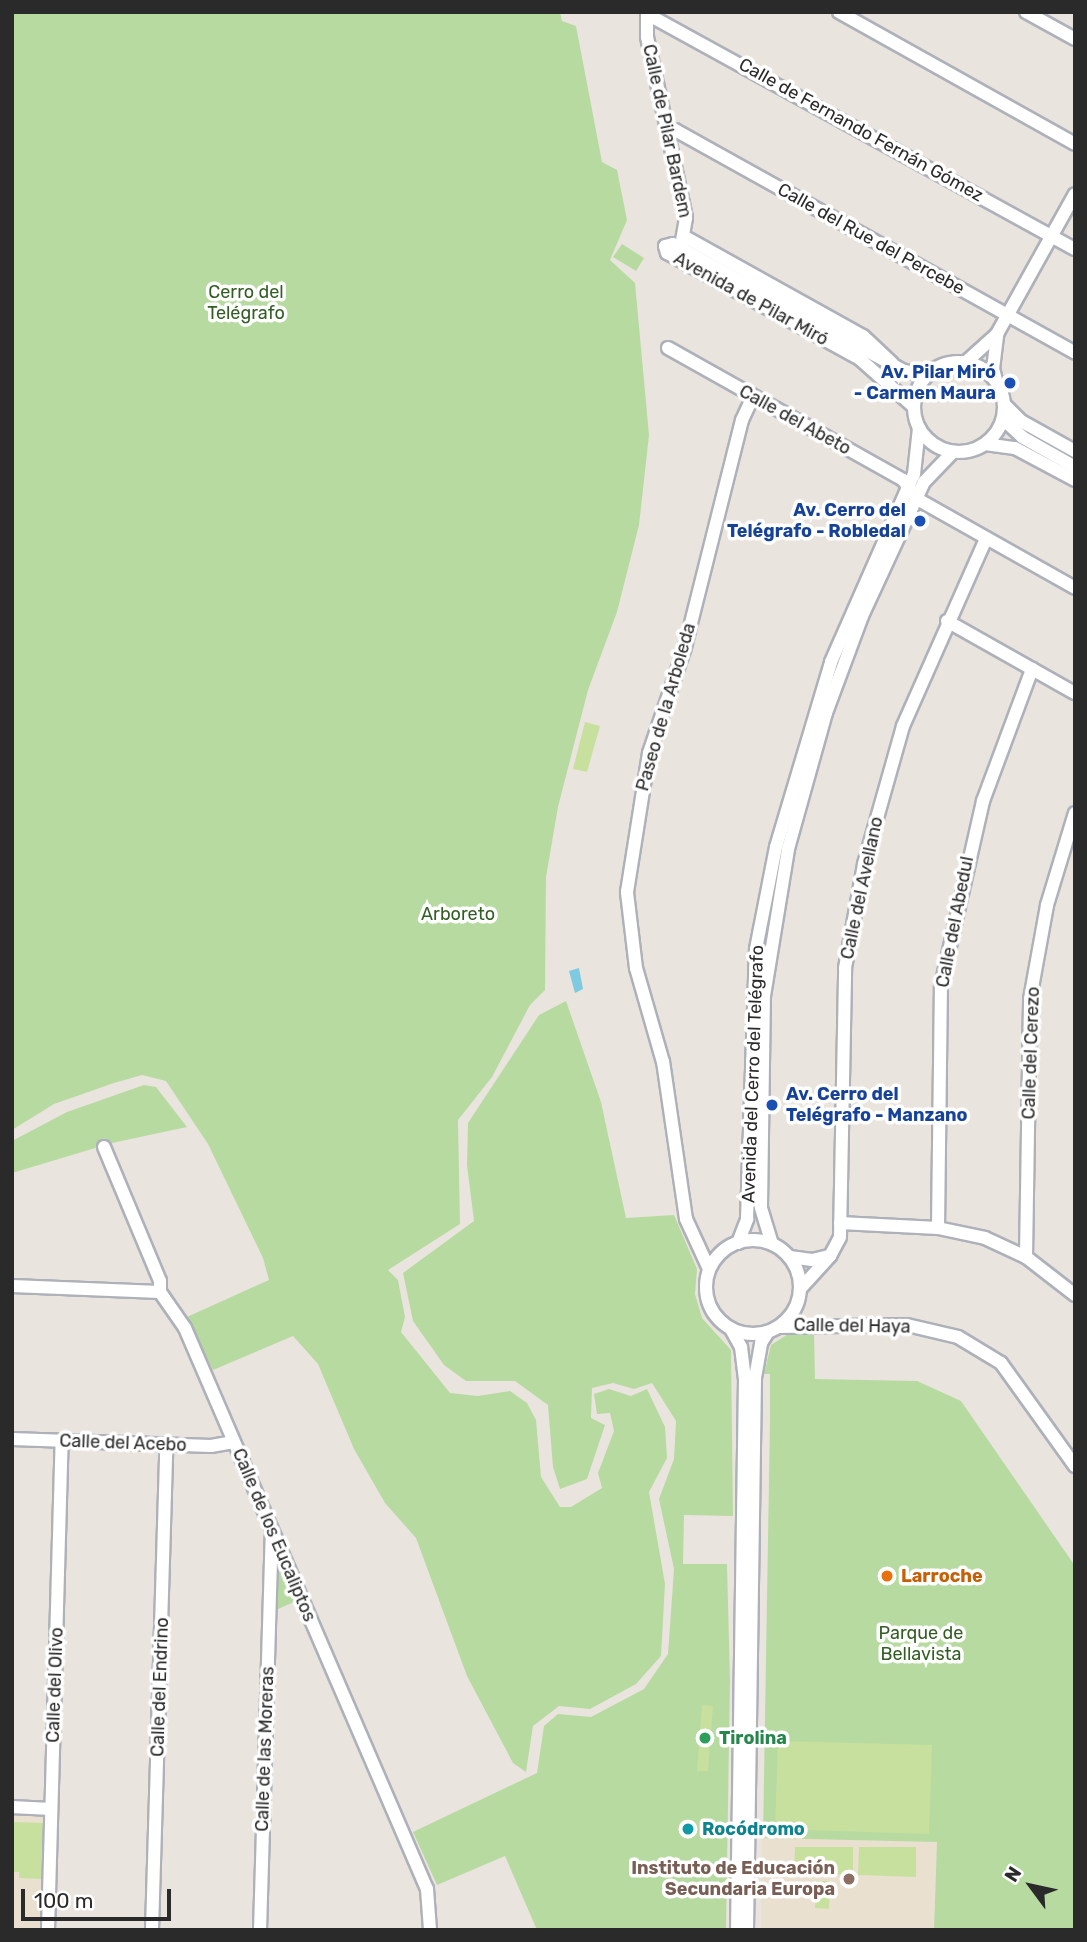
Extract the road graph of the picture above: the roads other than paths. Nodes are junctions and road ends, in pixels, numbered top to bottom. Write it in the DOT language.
graph roads {
  1 [pos="839,12"];
  2 [pos="1026,12"];
  3 [pos="647,13"];
  4 [pos="1075,39"];
  5 [pos="666,130"];
  6 [pos="1075,144"];
  7 [pos="1075,194"];
  8 [pos="1052,236"];
  9 [pos="682,243"];
  10 [pos="1075,249"];
  11 [pos="1007,316"];
  12 [pos="997,334"];
  13 [pos="668,348"];
  14 [pos="1075,353"];
  15 [pos="966,362"];
  16 [pos="927,375"];
  17 [pos="996,380"];
  18 [pos="754,396"];
  19 [pos="1004,404"];
  20 [pos="914,407"];
  21 [pos="1003,419"];
  22 [pos="919,428"];
  23 [pos="985,444"];
  24 [pos="1075,451"];
  25 [pos="953,452"];
  26 [pos="1075,467"];
  27 [pos="1075,480"];
  28 [pos="908,484"];
  29 [pos="916,497"];
  30 [pos="986,539"];
  31 [pos="1075,588"];
  32 [pos="947,621"];
  33 [pos="1031,669"];
  34 [pos="1075,692"];
  35 [pos="1075,813"];
  36 [pos="104,1147"];
  37 [pos="840,1223"];
  38 [pos="938,1227"];
  39 [pos="690,1229"];
  40 [pos="738,1243"];
  41 [pos="772,1244"];
  42 [pos="725,1249"];
  43 [pos="830,1256"];
  44 [pos="789,1257"];
  45 [pos="1026,1257"];
  46 [pos="709,1269"];
  47 [pos="12,1286"];
  48 [pos="800,1289"];
  49 [pos="160,1292"];
  50 [pos="1075,1295"];
  51 [pos="731,1329"];
  52 [pos="773,1329"];
  53 [pos="12,1439"];
  54 [pos="62,1440"];
  55 [pos="234,1442"];
  56 [pos="166,1444"];
  57 [pos="1075,1466"];
  58 [pos="272,1532"];
  59 [pos="285,1563"];
  60 [pos="270,1569"];
  61 [pos="12,1807"];
  62 [pos="51,1809"];
  63 [pos="48,1930"];
  64 [pos="152,1930"];
  65 [pos="260,1930"];
  66 [pos="430,1930"];
  67 [pos="737,1930"];
  68 [pos="747,1930"];
  1 -- 6 [label="street"];
  2 -- 4 [label="street"];
  3 -- 5 [label="street, Calle de Pilar Bardem"];
  3 -- 8 [label="street, Calle de Fernando Fernán Gómez"];
  5 -- 9 [label="street, Calle de Pilar Bardem"];
  5 -- 11 [label="street, Calle del Rue del Percebe"];
  7 -- 8 [label="street"];
  8 -- 10 [label="street, Calle de Fernando Fernán Gómez"];
  8 -- 11 [label="street"];
  9 -- 16 [label="street, Avenida de Pilar Miró"];
  9 -- 20 [label="street, Avenida de Pilar Miró"];
  11 -- 12 [label="street"];
  11 -- 14 [label="street, Calle del Rue del Percebe"];
  12 -- 15 [label="street"];
  12 -- 17 [label="street"];
  13 -- 18 [label="street, Calle del Abeto"];
  15 -- 16 [label="street"];
  15 -- 17 [label="street"];
  16 -- 20 [label="street"];
  17 -- 19 [label="street"];
  18 -- 28 [label="street, Calle del Abeto"];
  18 -- 39 [label="street, Paseo de la Arboleda"];
  19 -- 21 [label="street"];
  19 -- 24 [label="street"];
  20 -- 22 [label="street"];
  21 -- 23 [label="street"];
  21 -- 26 [label="street"];
  22 -- 25 [label="street"];
  22 -- 28 [label="street, Avenida del Cerro del Telégrafo"];
  23 -- 25 [label="street"];
  23 -- 27 [label="street"];
  25 -- 29 [label="street, Avenida del Cerro del Telégrafo"];
  28 -- 29 [label="street, Calle del Abeto"];
  28 -- 40 [label="street, Avenida del Cerro del Telégrafo"];
  29 -- 30 [label="street"];
  29 -- 41 [label="street, Avenida del Cerro del Telégrafo"];
  30 -- 31 [label="street"];
  30 -- 32 [label="street, Calle del Avellano"];
  32 -- 33 [label="street"];
  32 -- 37 [label="street, Calle del Avellano"];
  33 -- 34 [label="street"];
  33 -- 38 [label="street, Calle del Abedul"];
  35 -- 45 [label="street, Calle del Cerezo"];
  36 -- 49 [label="street, Calle de los Eucaliptos"];
  37 -- 38 [label="street"];
  37 -- 43 [label="street, Calle del Avellano"];
  38 -- 45 [label="street"];
  39 -- 42 [label="street"];
  39 -- 46 [label="street, Paseo de la Arboleda"];
  40 -- 41 [label="street"];
  40 -- 42 [label="street"];
  41 -- 44 [label="street"];
  42 -- 46 [label="street"];
  43 -- 44 [label="street"];
  43 -- 48 [label="street, Calle del Avellano"];
  44 -- 48 [label="street"];
  45 -- 50 [label="street"];
  46 -- 51 [label="street"];
  47 -- 49 [label="street"];
  48 -- 52 [label="street"];
  49 -- 55 [label="street, Calle de los Eucaliptos"];
  51 -- 52 [label="street"];
  51 -- 67 [label="street"];
  52 -- 57 [label="street, Calle del Haya"];
  52 -- 68 [label="street"];
  53 -- 54 [label="street, Calle del Acebo"];
  54 -- 56 [label="street, Calle del Acebo"];
  54 -- 62 [label="street, Calle del Olivo"];
  55 -- 56 [label="street, Calle del Acebo"];
  55 -- 58 [label="street, Calle de los Eucaliptos"];
  56 -- 64 [label="street, Calle del Endrino"];
  58 -- 59 [label="street, Calle de los Eucaliptos"];
  58 -- 60 [label="street, Calle de las Moreras"];
  59 -- 60 [label="street"];
  59 -- 66 [label="street, Calle de los Eucaliptos"];
  60 -- 65 [label="street, Calle de las Moreras"];
  61 -- 62 [label="street"];
  62 -- 63 [label="street, Calle del Olivo"];
}
